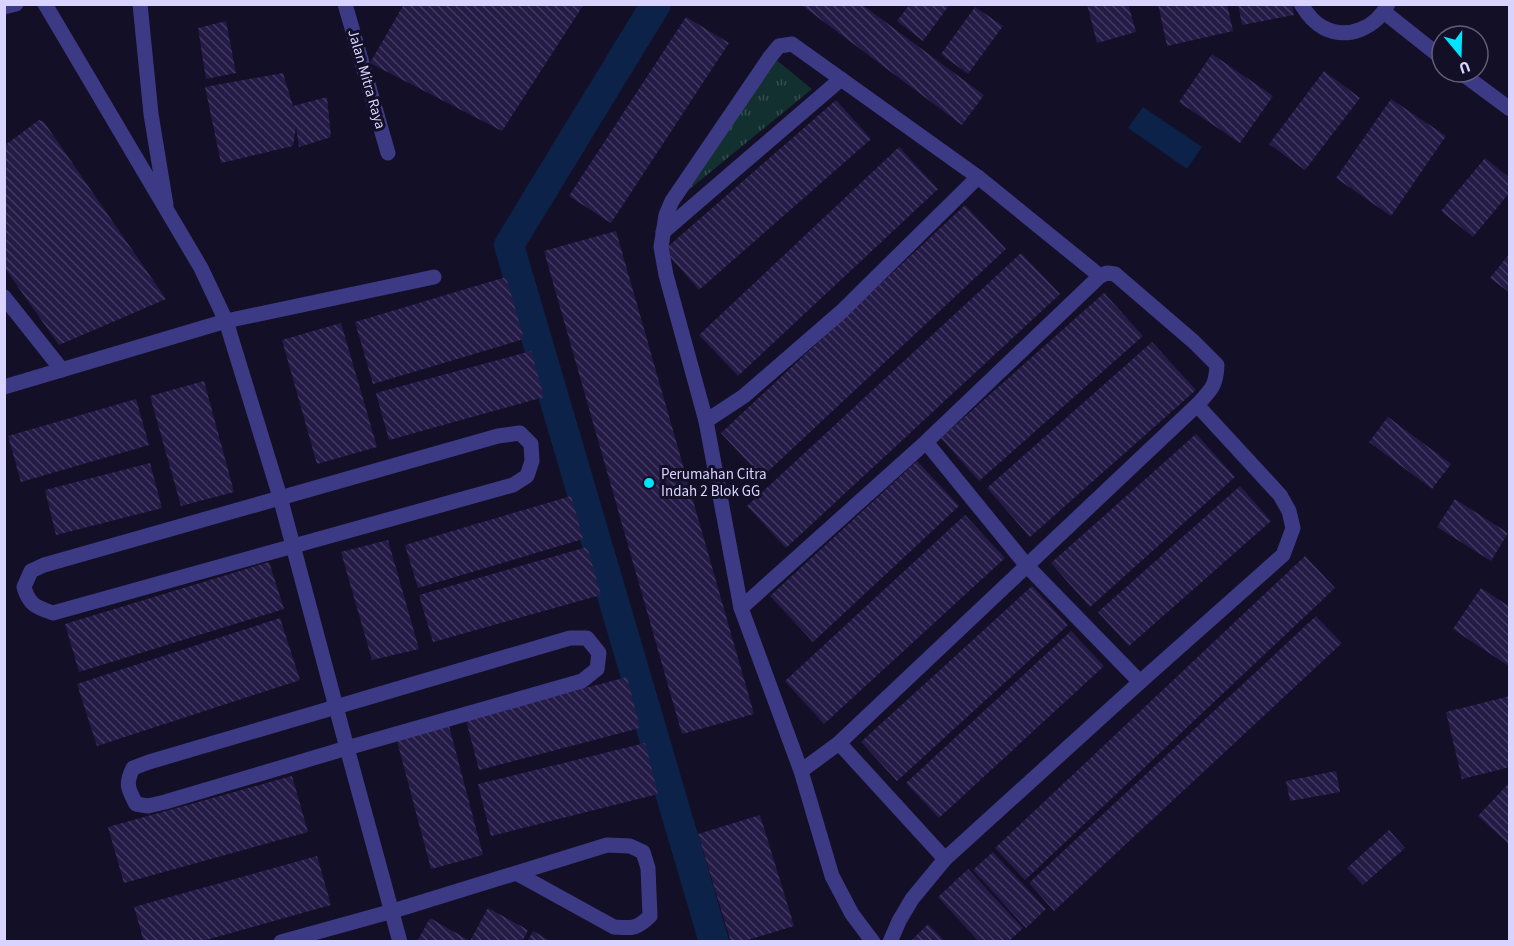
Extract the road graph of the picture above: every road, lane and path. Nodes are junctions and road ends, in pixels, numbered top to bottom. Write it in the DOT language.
graph roads {
  1 [pos="16,4"];
  2 [pos="45,4"];
  3 [pos="140,4"];
  4 [pos="345,4"];
  5 [pos="1301,4"];
  6 [pos="4,7"];
  7 [pos="1386,8"];
  8 [pos="1430,47"];
  9 [pos="841,80"];
  10 [pos="1476,84"];
  11 [pos="1509,109"];
  12 [pos="388,153"];
  13 [pos="978,177"];
  14 [pos="168,214"];
  15 [pos="663,232"];
  16 [pos="1100,276"];
  17 [pos="434,277"];
  18 [pos="4,297"];
  19 [pos="225,321"];
  20 [pos="62,370"];
  21 [pos="4,387"];
  22 [pos="1197,405"];
  23 [pos="706,421"];
  24 [pos="926,442"];
  25 [pos="280,497"];
  26 [pos="293,545"];
  27 [pos="1027,566"];
  28 [pos="741,608"];
  29 [pos="1140,682"];
  30 [pos="336,706"];
  31 [pos="839,743"];
  32 [pos="347,748"];
  33 [pos="801,771"];
  34 [pos="945,859"];
  35 [pos="516,873"];
  36 [pos="393,911"];
  37 [pos="281,942"];
  38 [pos="400,942"];
  39 [pos="873,942"];
  40 [pos="890,942"];
  1 -- 6 [label="street"];
  2 -- 14 [label="street"];
  3 -- 14 [label="street"];
  4 -- 12 [label="street, Jalan Mitra Raya"];
  5 -- 7 [label="street"];
  7 -- 8 [label="street"];
  9 -- 13 [label="street"];
  9 -- 15 [label="street"];
  9 -- 15 [label="street"];
  10 -- 11 [label="street"];
  13 -- 16 [label="street"];
  13 -- 23 [label="street"];
  14 -- 19 [label="street"];
  15 -- 23 [label="street"];
  16 -- 22 [label="street"];
  16 -- 24 [label="street"];
  17 -- 19 [label="street"];
  18 -- 20 [label="street"];
  19 -- 20 [label="street"];
  19 -- 25 [label="street"];
  20 -- 21 [label="street"];
  22 -- 27 [label="street"];
  22 -- 29 [label="street"];
  23 -- 28 [label="street"];
  24 -- 27 [label="street"];
  24 -- 28 [label="street"];
  25 -- 26 [label="street"];
  25 -- 26 [label="street"];
  25 -- 26 [label="street"];
  26 -- 30 [label="street"];
  27 -- 29 [label="street"];
  27 -- 31 [label="street"];
  28 -- 33 [label="street"];
  29 -- 34 [label="street"];
  30 -- 32 [label="street"];
  30 -- 32 [label="street"];
  30 -- 32 [label="street"];
  31 -- 33 [label="street"];
  31 -- 34 [label="street"];
  32 -- 36 [label="street"];
  33 -- 39 [label="street"];
  34 -- 40 [label="street"];
  35 -- 35 [label="street"];
  35 -- 36 [label="street"];
  36 -- 37 [label="street"];
  36 -- 38 [label="street"];
}
